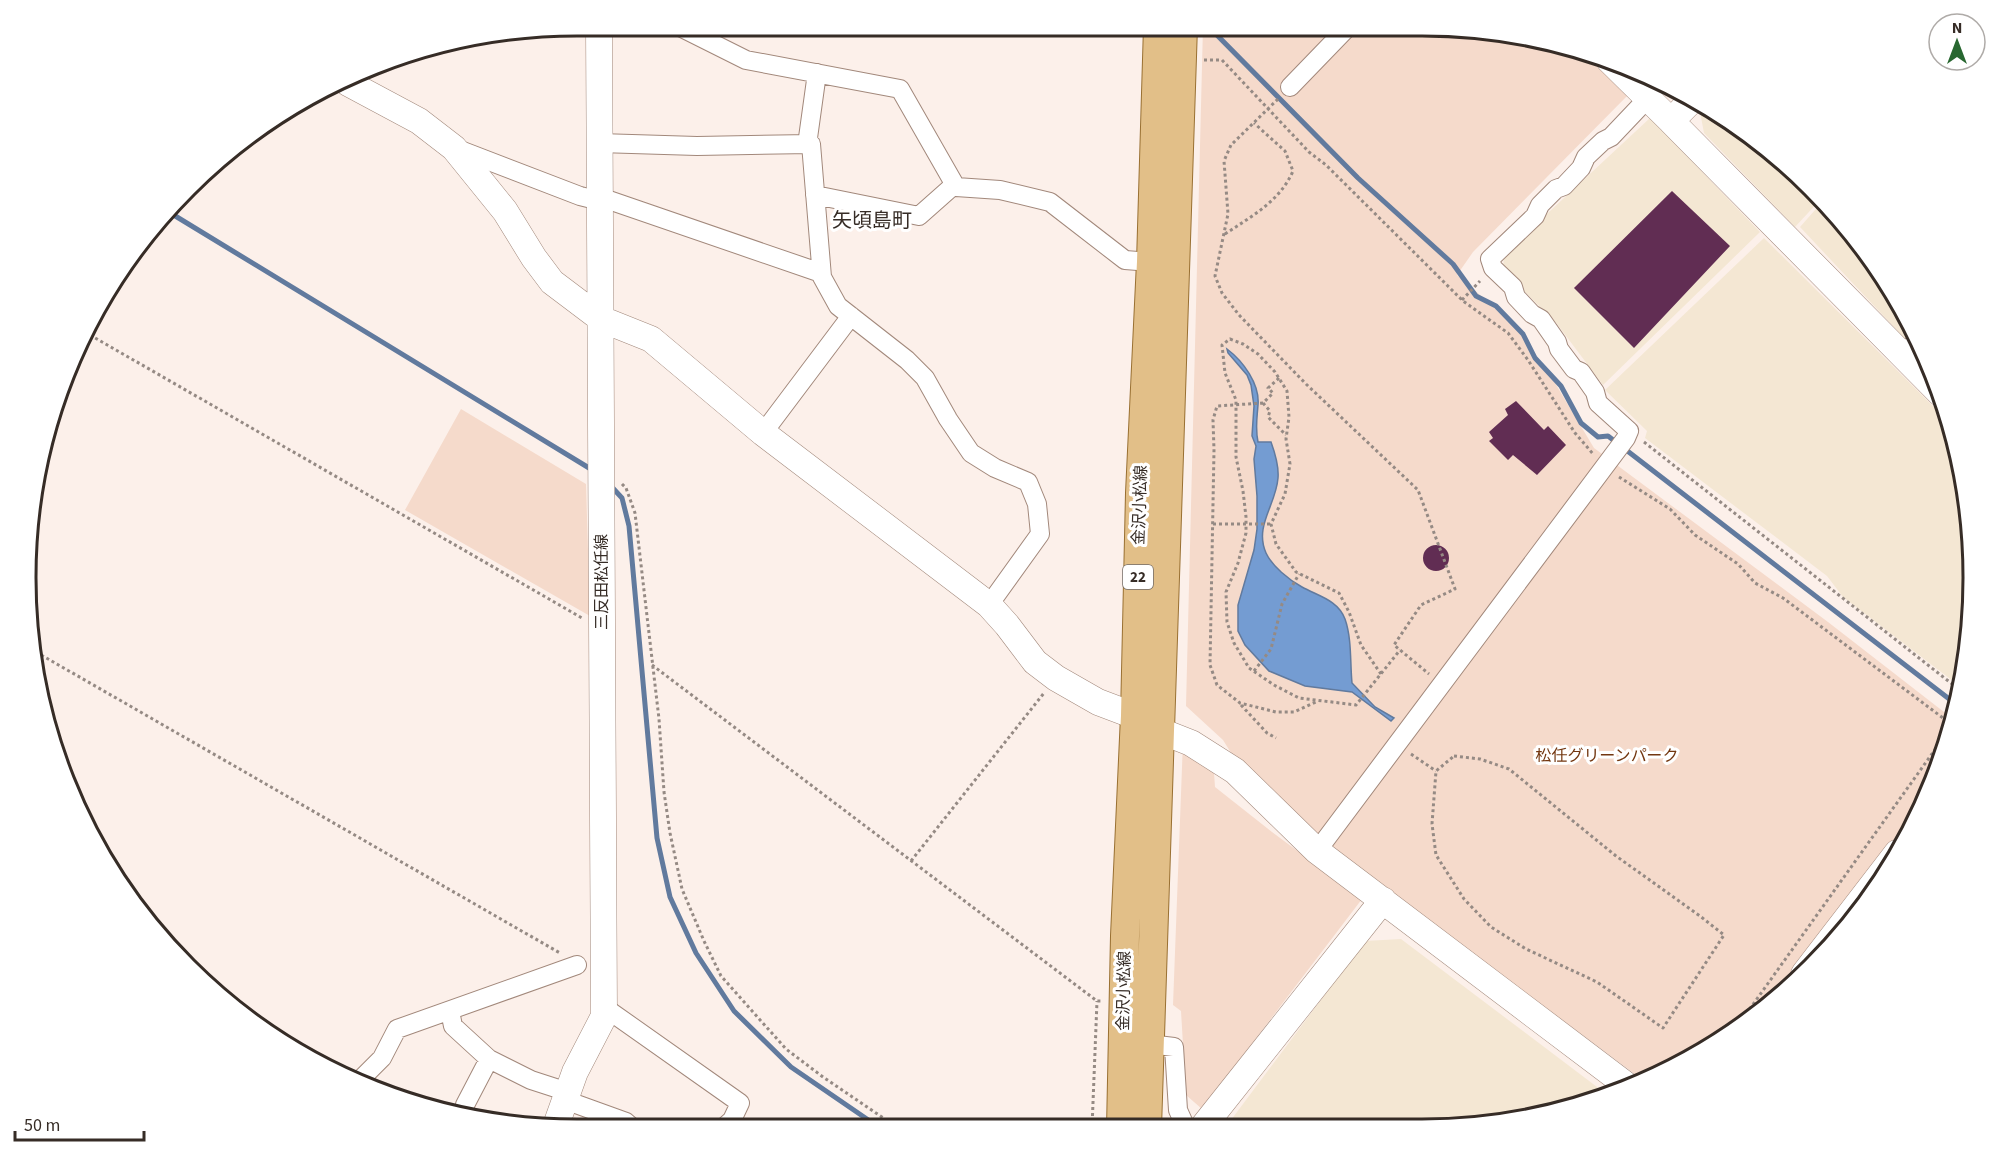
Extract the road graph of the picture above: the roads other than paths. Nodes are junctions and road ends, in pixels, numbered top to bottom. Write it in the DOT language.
graph roads {
  1 [pos="599,36"];
  2 [pos="698,36"];
  3 [pos="1158,36"];
  4 [pos="1182,36"];
  5 [pos="1339,36"];
  6 [pos="817,73"];
  7 [pos="1625,76"];
  8 [pos="352,85"];
  9 [pos="1290,87"];
  10 [pos="1648,98"];
  11 [pos="1686,106"];
  12 [pos="1671,121"];
  13 [pos="599,143"];
  14 [pos="807,145"];
  15 [pos="454,148"];
  16 [pos="954,185"];
  17 [pos="815,195"];
  18 [pos="600,199"];
  19 [pos="1151,262"];
  20 [pos="821,273"];
  21 [pos="851,316"];
  22 [pos="601,319"];
  23 [pos="1910,348"];
  24 [pos="763,433"];
  25 [pos="989,605"];
  26 [pos="1147,723"];
  27 [pos="1317,851"];
  28 [pos="1383,900"];
  29 [pos="577,965"];
  30 [pos="604,1007"];
  31 [pos="450,1011"];
  32 [pos="1149,1044"];
  33 [pos="489,1059"];
  34 [pos="365,1075"];
  35 [pos="1621,1081"];
  36 [pos="567,1096"];
  37 [pos="464,1107"];
  38 [pos="559,1118"];
  39 [pos="619,1119"];
  40 [pos="732,1119"];
  41 [pos="1120,1119"];
  42 [pos="1147,1119"];
  43 [pos="1182,1119"];
  44 [pos="1209,1119"];
  1 -- 13 [label="street, 三反田松任線"];
  2 -- 6 [label="street"];
  3 -- 19 [label="main road, 金沢小松線 / 22"];
  4 -- 26 [label="main road, 金沢小松線 / 22"];
  5 -- 9 [label="street"];
  6 -- 14 [label="street"];
  6 -- 16 [label="street"];
  7 -- 10 [label="street"];
  8 -- 15 [label="street"];
  10 -- 12 [label="street"];
  10 -- 27 [label="street"];
  11 -- 12 [label="street"];
  12 -- 23 [label="street"];
  13 -- 14 [label="street"];
  13 -- 18 [label="street, 三反田松任線"];
  14 -- 17 [label="street"];
  15 -- 18 [label="street"];
  15 -- 22 [label="street"];
  16 -- 17 [label="street"];
  16 -- 19 [label="street"];
  17 -- 20 [label="street"];
  18 -- 20 [label="street"];
  18 -- 22 [label="street, 三反田松任線"];
  19 -- 26 [label="main road, 金沢小松線 / 22"];
  20 -- 21 [label="street"];
  21 -- 24 [label="street"];
  21 -- 25 [label="street"];
  22 -- 24 [label="street"];
  22 -- 30 [label="street, 三反田松任線"];
  24 -- 25 [label="street"];
  25 -- 26 [label="street"];
  26 -- 27 [label="street"];
  26 -- 32 [label="main road, 金沢小松線 / 22"];
  26 -- 41 [label="main road, 金沢小松線 / 22"];
  27 -- 28 [label="street"];
  28 -- 35 [label="street"];
  28 -- 44 [label="street"];
  29 -- 31 [label="street"];
  30 -- 36 [label="street, 三反田松任線"];
  30 -- 40 [label="street"];
  31 -- 33 [label="street"];
  31 -- 34 [label="street"];
  32 -- 42 [label="main road, 金沢小松線 / 22"];
  32 -- 43 [label="street"];
  33 -- 36 [label="street"];
  33 -- 37 [label="street"];
  36 -- 38 [label="street, 三反田松任線"];
  36 -- 39 [label="street"];
}
